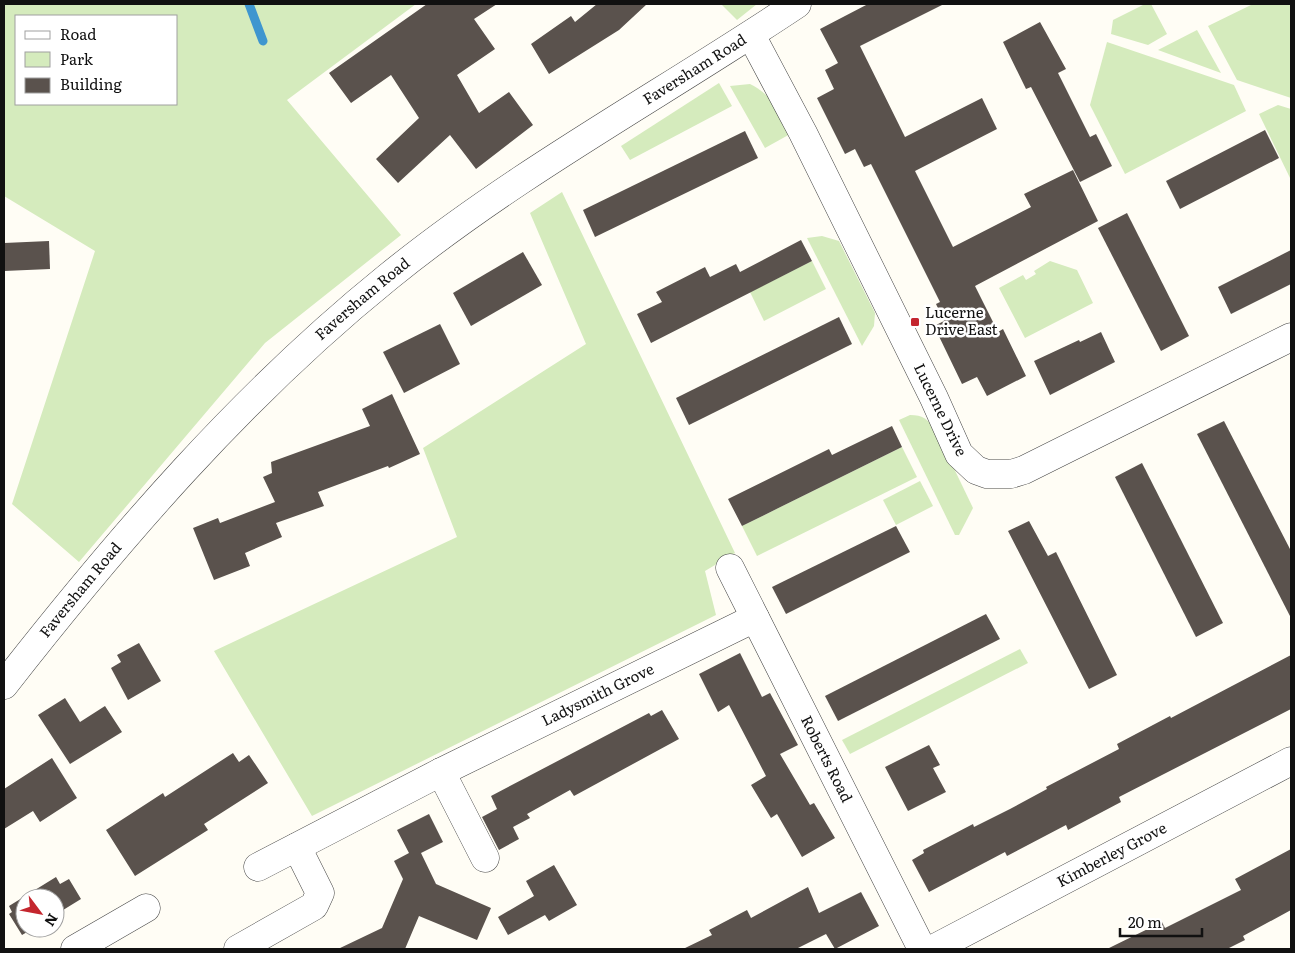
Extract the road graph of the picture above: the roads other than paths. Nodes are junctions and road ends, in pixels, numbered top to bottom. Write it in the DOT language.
graph roads {
  1 [pos="798,4"];
  2 [pos="751,35"];
  3 [pos="1291,337"];
  4 [pos="730,568"];
  5 [pos="755,618"];
  6 [pos="4,685"];
  7 [pos="1291,761"];
  8 [pos="441,772"];
  9 [pos="297,847"];
  10 [pos="485,858"];
  11 [pos="258,867"];
  12 [pos="146,908"];
  13 [pos="75,949"];
  14 [pos="238,949"];
  15 [pos="922,949"];
  16 [pos="933,949"];
  1 -- 2 [label="street, Faversham Road"];
  2 -- 3 [label="street, Lucerne Drive"];
  2 -- 6 [label="street, Faversham Road"];
  4 -- 5 [label="street, Roberts Road"];
  5 -- 8 [label="street, Ladysmith Grove"];
  5 -- 15 [label="street, Roberts Road"];
  7 -- 16 [label="street, Kimberley Grove"];
  8 -- 9 [label="street, Ladysmith Grove"];
  8 -- 10 [label="street"];
  9 -- 11 [label="street, Ladysmith Grove"];
  9 -- 14 [label="street"];
  12 -- 13 [label="street"];
}
